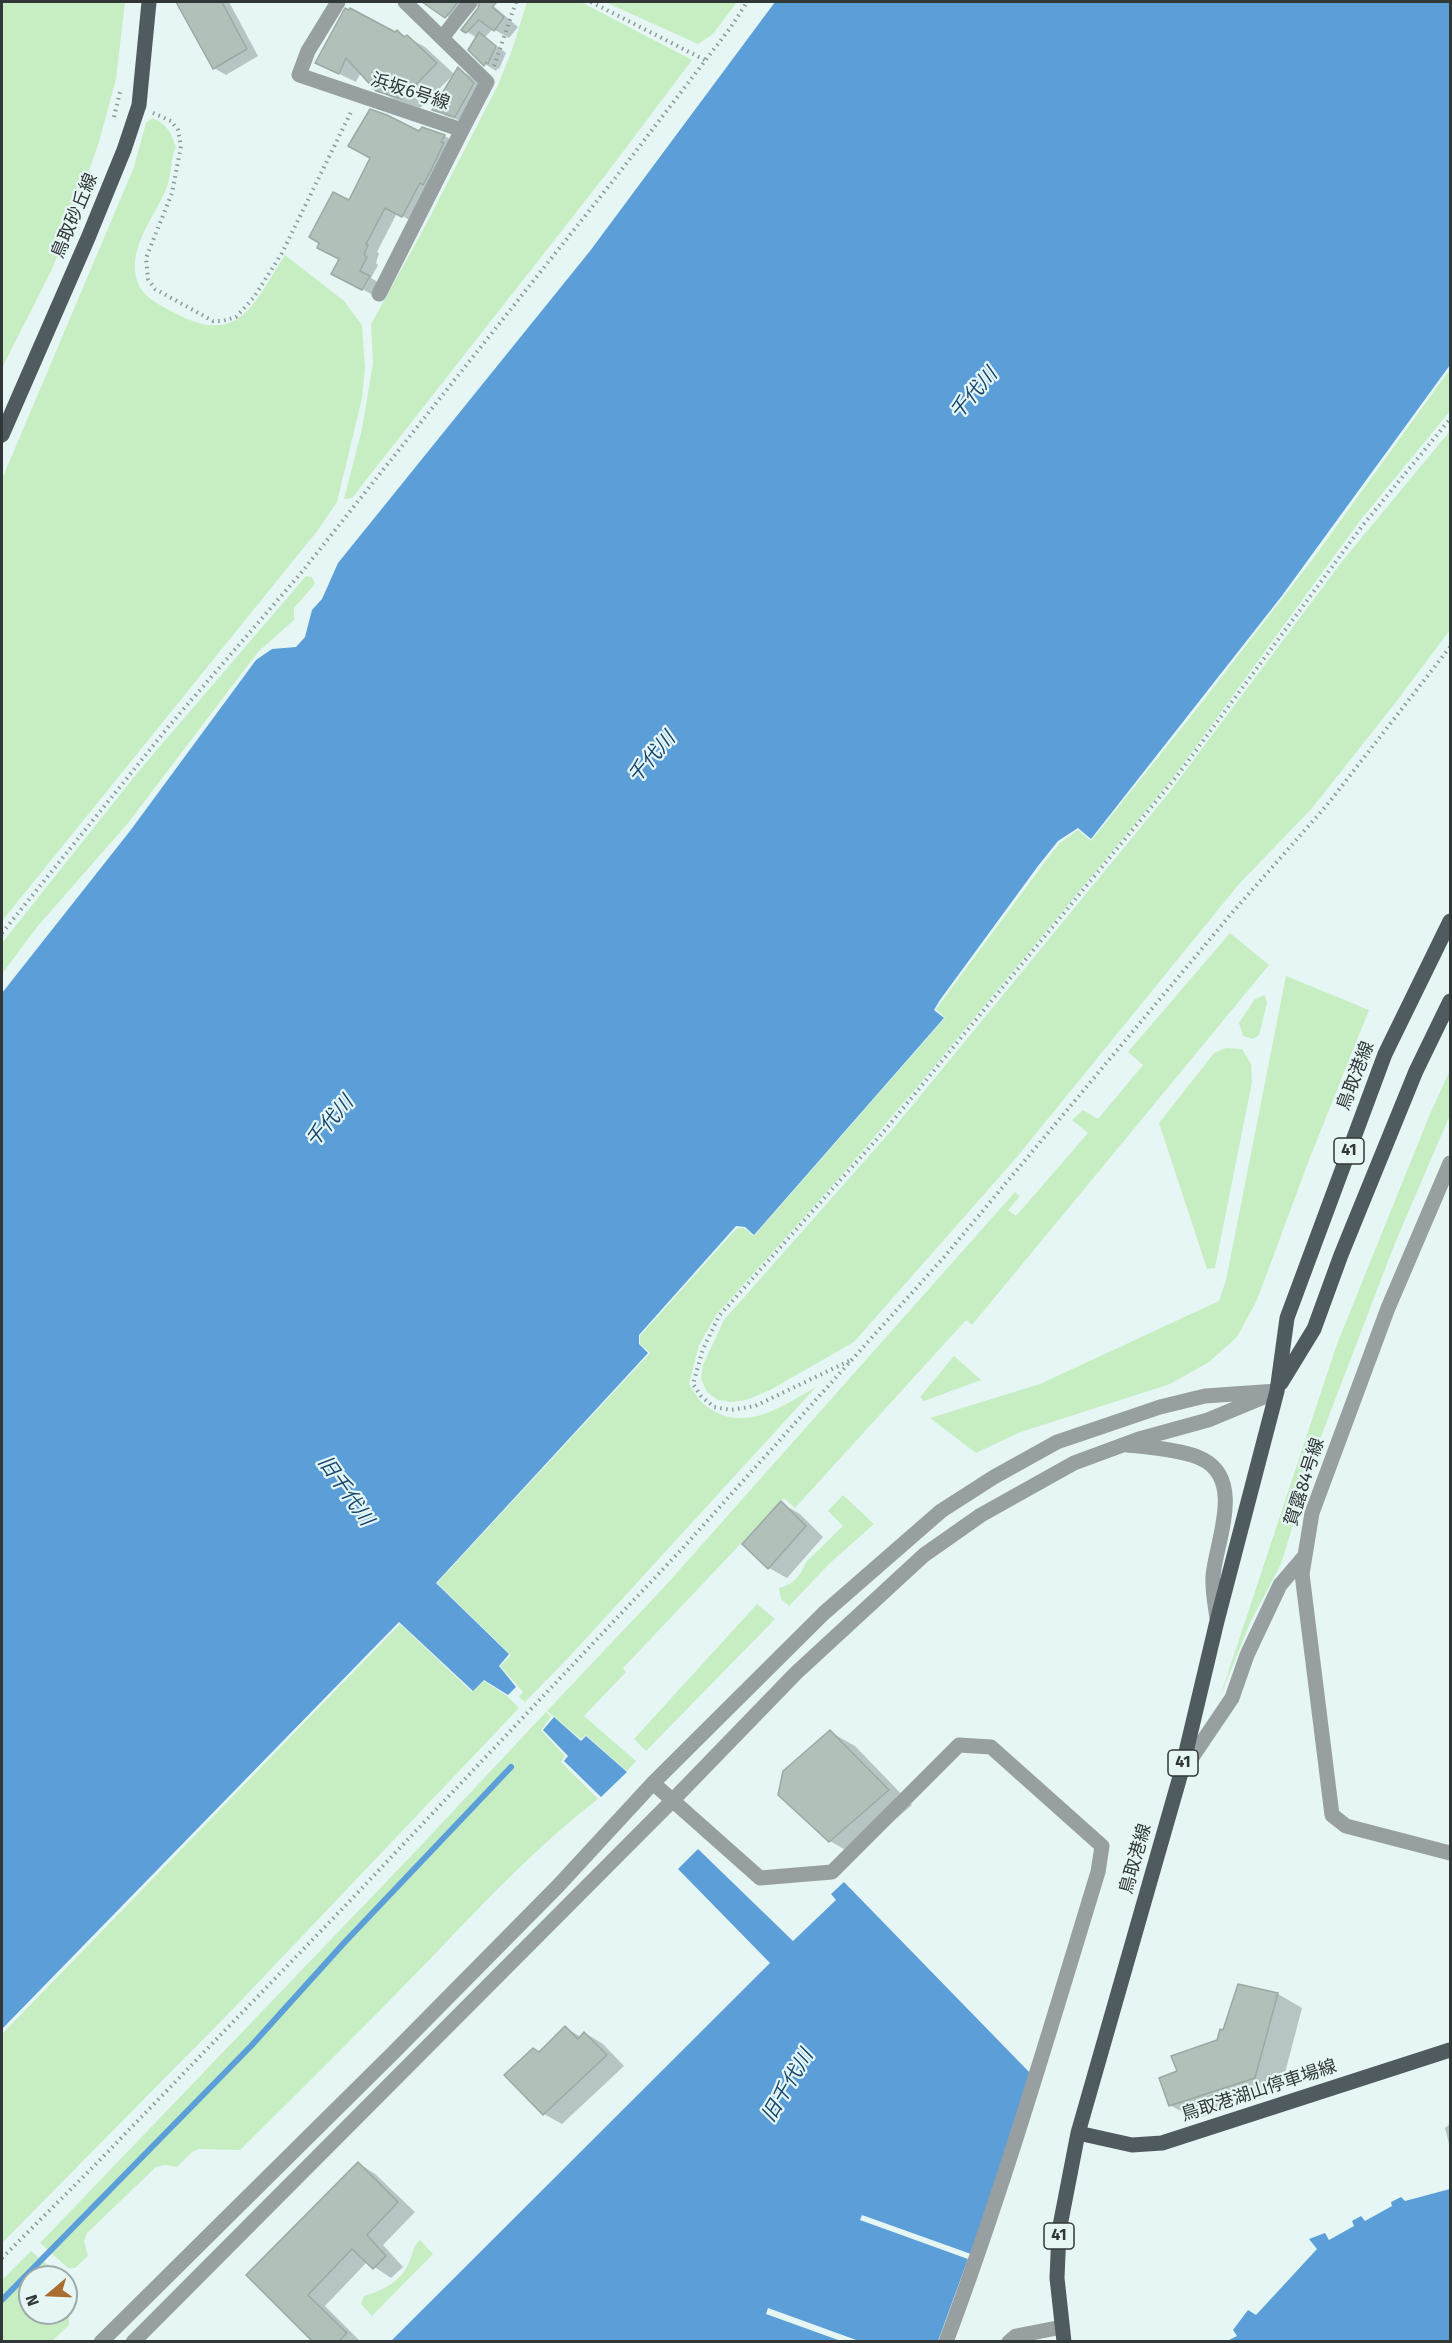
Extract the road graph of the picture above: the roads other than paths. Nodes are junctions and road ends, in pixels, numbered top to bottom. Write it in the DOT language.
graph roads {
  1 [pos="149,2"];
  2 [pos="338,2"];
  3 [pos="405,2"];
  4 [pos="470,2"];
  5 [pos="442,38"];
  6 [pos="462,130"];
  7 [pos="378,294"];
  8 [pos="2,435"];
  9 [pos="1450,921"];
  10 [pos="1450,1001"];
  11 [pos="1450,1163"];
  12 [pos="1277,1391"];
  13 [pos="1123,1445"];
  14 [pos="1304,1557"];
  15 [pos="1217,1621"];
  16 [pos="1181,1773"];
  17 [pos="653,1783"];
  18 [pos="672,1801"];
  19 [pos="1450,1853"];
  20 [pos="1450,2050"];
  21 [pos="1078,2133"];
  22 [pos="1063,2334"];
  23 [pos="101,2342"];
  24 [pos="133,2342"];
  25 [pos="946,2342"];
  26 [pos="1010,2342"];
  1 -- 8 [label="main road, 鳥取砂丘線"];
  2 -- 6 [label="street, 浜坂6号線"];
  3 -- 5 [label="street"];
  4 -- 5 [label="street"];
  5 -- 6 [label="street, 浜坂6号線"];
  6 -- 7 [label="street"];
  9 -- 12 [label="main road, 鳥取港線 / 41"];
  10 -- 12 [label="main road, 鳥取港線 / 41"];
  11 -- 14 [label="street, 賀露84号線"];
  12 -- 13 [label="street"];
  12 -- 15 [label="main road, 鳥取港線 / 41"];
  12 -- 17 [label="street"];
  13 -- 15 [label="street"];
  13 -- 18 [label="street"];
  14 -- 16 [label="street"];
  14 -- 19 [label="street, 賀露84号線"];
  15 -- 16 [label="main road, 鳥取港線 / 41"];
  16 -- 21 [label="main road, 鳥取港線 / 41"];
  17 -- 18 [label="street"];
  17 -- 23 [label="street"];
  18 -- 24 [label="street"];
  18 -- 25 [label="street"];
  20 -- 21 [label="main road, 鳥取港湖山停車場線"];
  21 -- 22 [label="main road, 鳥取港線 / 41"];
  22 -- 26 [label="street"];
}
